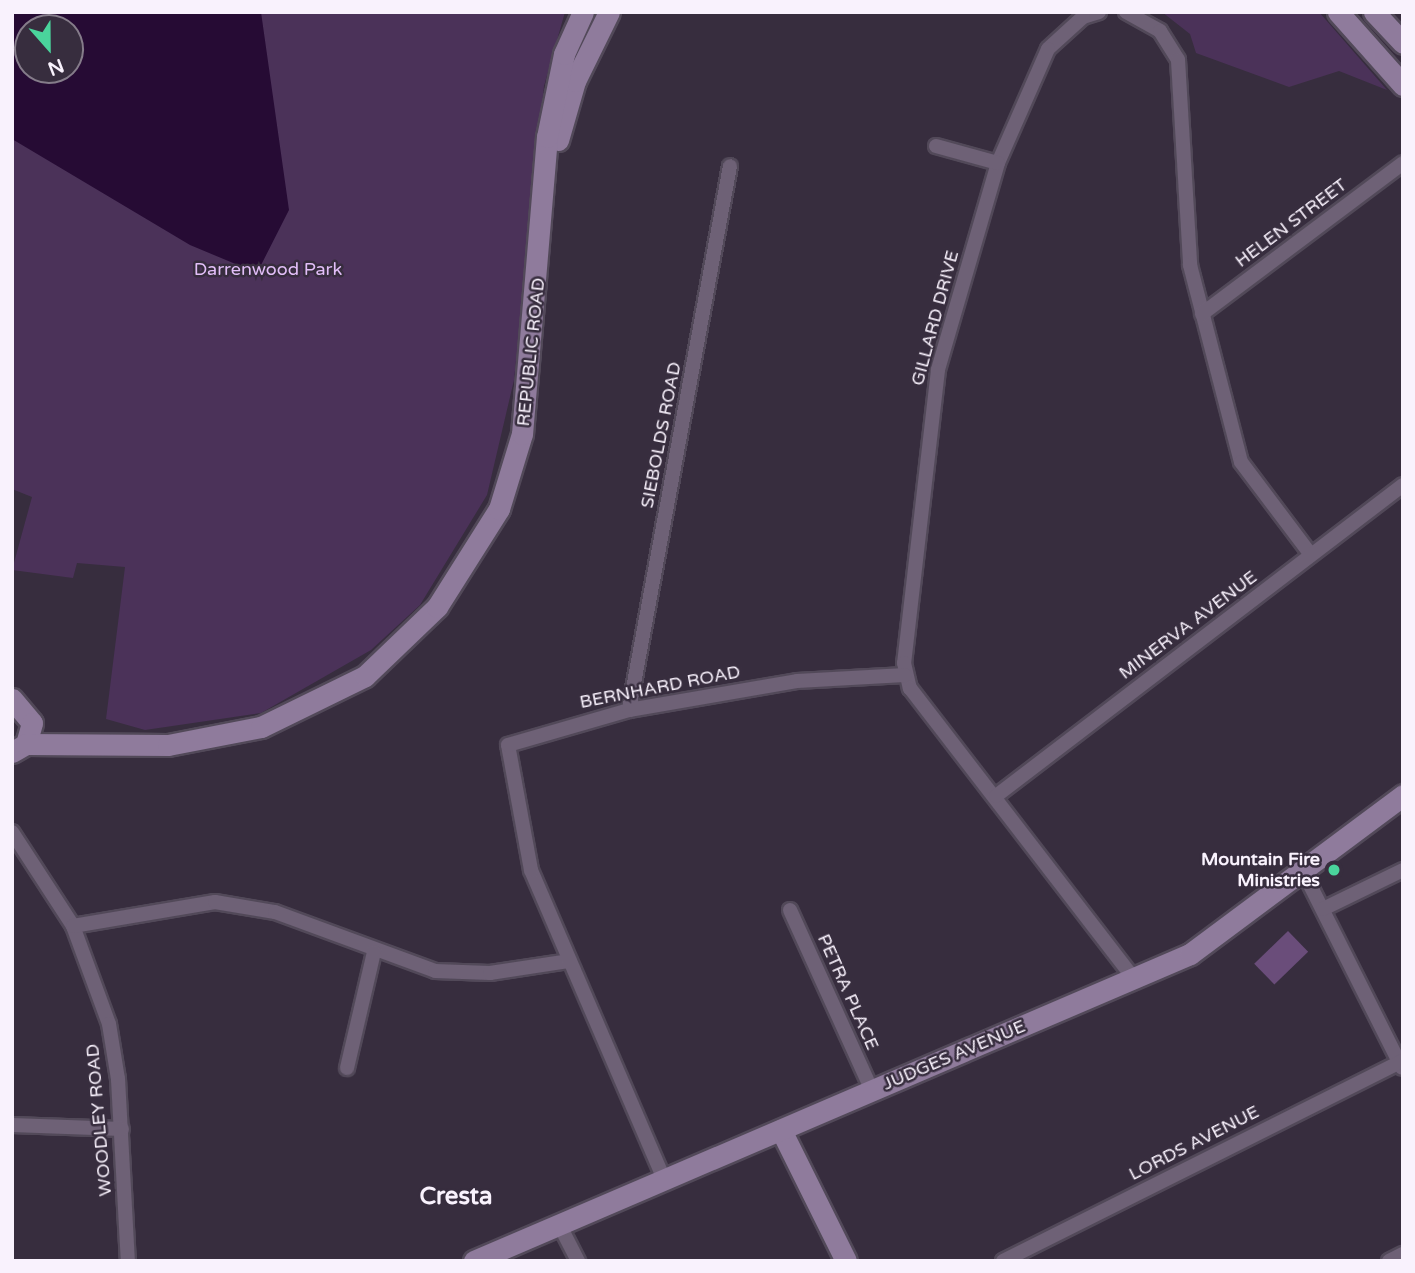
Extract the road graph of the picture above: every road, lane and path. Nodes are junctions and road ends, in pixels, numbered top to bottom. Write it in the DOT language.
graph roads {
  1 [pos="583,12"];
  2 [pos="609,12"];
  3 [pos="1099,12"];
  4 [pos="1126,12"];
  5 [pos="1338,12"];
  6 [pos="1374,12"];
  7 [pos="1403,43"];
  8 [pos="1403,85"];
  9 [pos="936,146"];
  10 [pos="998,163"];
  11 [pos="1403,163"];
  12 [pos="730,166"];
  13 [pos="547,176"];
  14 [pos="1202,314"];
  15 [pos="1403,485"];
  16 [pos="1311,555"];
  17 [pos="905,675"];
  18 [pos="12,699"];
  19 [pos="629,710"];
  20 [pos="30,717"];
  21 [pos="76,740"];
  22 [pos="19,748"];
  23 [pos="1403,795"];
  24 [pos="996,796"];
  25 [pos="12,832"];
  26 [pos="1403,870"];
  27 [pos="1303,871"];
  28 [pos="1323,909"];
  29 [pos="790,910"];
  30 [pos="73,926"];
  31 [pos="374,952"];
  32 [pos="568,961"];
  33 [pos="1134,979"];
  34 [pos="1402,1064"];
  35 [pos="347,1068"];
  36 [pos="872,1091"];
  37 [pos="12,1125"];
  38 [pos="122,1129"];
  39 [pos="781,1130"];
  40 [pos="664,1179"];
  41 [pos="559,1224"];
  42 [pos="1403,1254"];
  43 [pos="128,1261"];
  44 [pos="474,1261"];
  45 [pos="578,1261"];
  46 [pos="846,1261"];
  47 [pos="1003,1261"];
  48 [pos="1389,1261"];
  1 -- 13 [label="main road, REPUBLIC ROAD"];
  2 -- 13 [label="main road, REPUBLIC ROAD"];
  3 -- 10 [label="street, GILLARD DRIVE"];
  4 -- 14 [label="street"];
  5 -- 8 [label="main road"];
  6 -- 7 [label="main road"];
  9 -- 10 [label="street"];
  10 -- 17 [label="street, GILLARD DRIVE"];
  11 -- 14 [label="street, HELEN STREET"];
  12 -- 19 [label="street, SIEBOLDS ROAD"];
  13 -- 21 [label="main road, REPUBLIC ROAD"];
  14 -- 16 [label="street"];
  15 -- 16 [label="street, MINERVA AVENUE"];
  16 -- 24 [label="street, MINERVA AVENUE"];
  17 -- 19 [label="street, BERNHARD ROAD"];
  17 -- 24 [label="street"];
  18 -- 20 [label="main road, REPUBLIC ROAD"];
  19 -- 32 [label="street, BERNHARD ROAD"];
  20 -- 21 [label="main road, REPUBLIC ROAD"];
  20 -- 22 [label="main road"];
  21 -- 22 [label="main road, REPUBLIC ROAD"];
  23 -- 27 [label="main road, JUDGES AVENUE"];
  24 -- 33 [label="street"];
  25 -- 30 [label="street, WOODLEY ROAD"];
  26 -- 28 [label="street"];
  27 -- 28 [label="street"];
  27 -- 33 [label="main road, JUDGES AVENUE"];
  28 -- 34 [label="street"];
  29 -- 36 [label="street, PETRA PLACE"];
  30 -- 31 [label="street"];
  30 -- 38 [label="street, WOODLEY ROAD"];
  31 -- 32 [label="street"];
  31 -- 35 [label="street"];
  32 -- 40 [label="street, BERNHARD ROAD"];
  33 -- 36 [label="main road, JUDGES AVENUE"];
  34 -- 47 [label="street, LORDS AVENUE"];
  36 -- 39 [label="main road, JUDGES AVENUE"];
  37 -- 38 [label="street"];
  38 -- 43 [label="street, WOODLEY ROAD"];
  39 -- 40 [label="main road, JUDGES AVENUE"];
  39 -- 46 [label="main road"];
  40 -- 41 [label="main road, JUDGES AVENUE"];
  41 -- 44 [label="main road, JUDGES AVENUE"];
  41 -- 45 [label="street"];
  42 -- 48 [label="street"];
}
